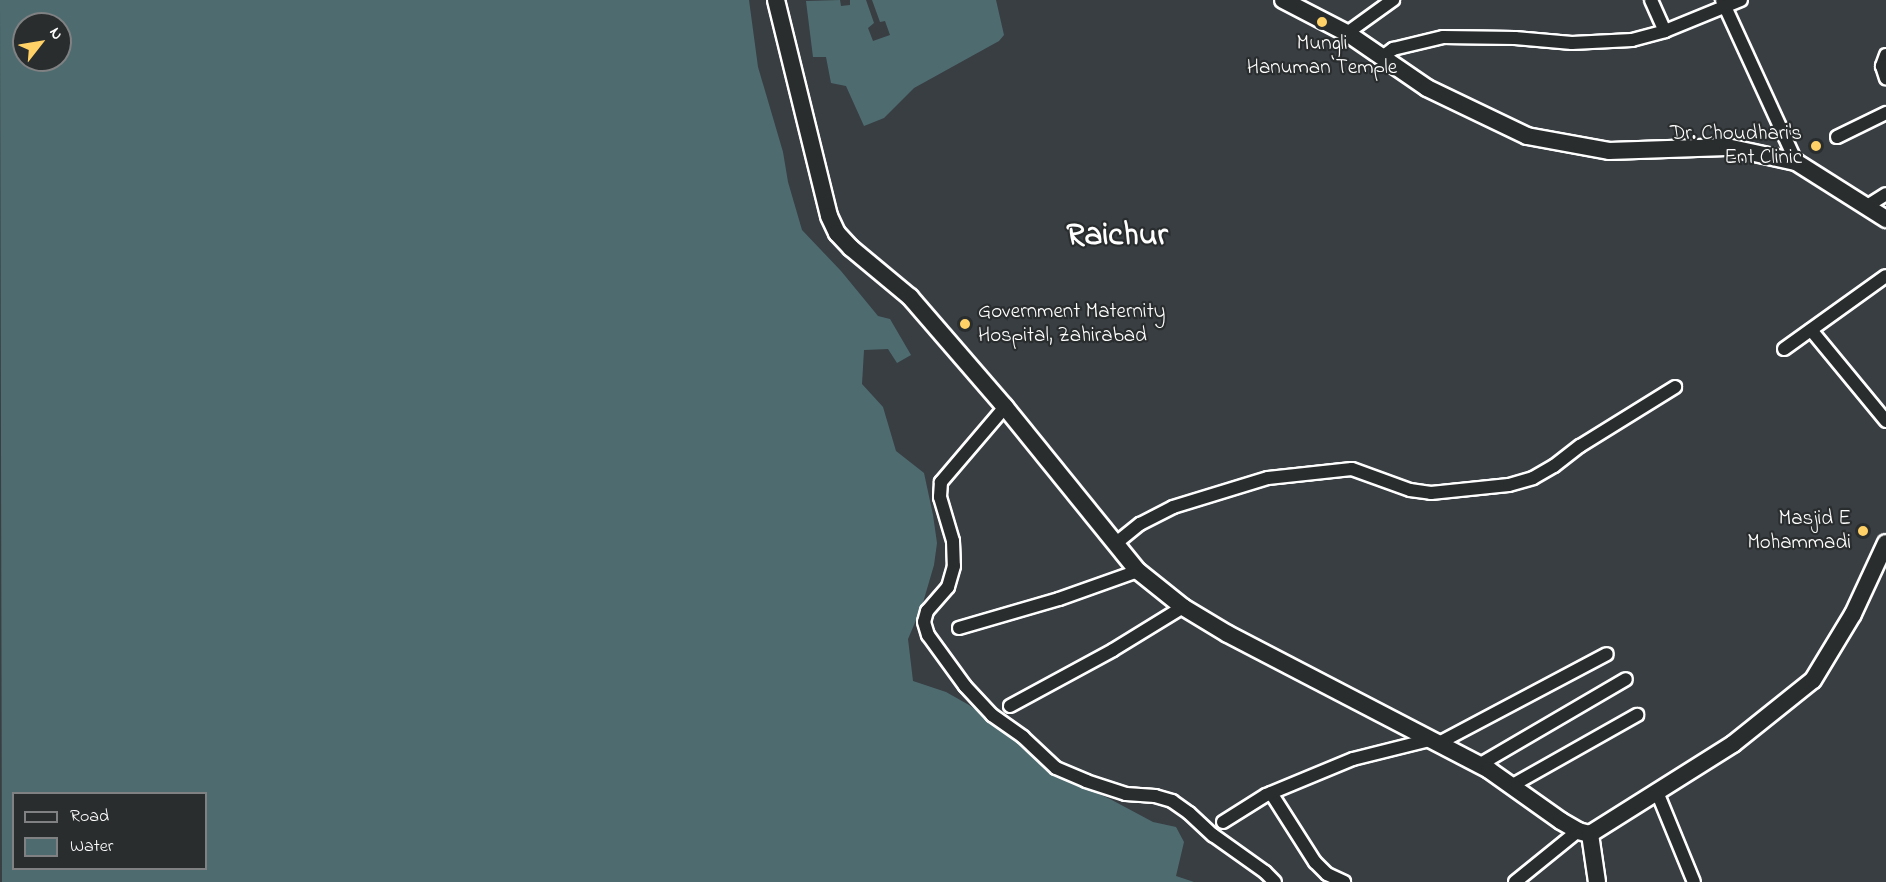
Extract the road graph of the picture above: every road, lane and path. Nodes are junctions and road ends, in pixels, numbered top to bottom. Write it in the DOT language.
graph roads {
  1 [pos="776,0"];
  2 [pos="1283,0"];
  3 [pos="1393,0"];
  4 [pos="1651,0"];
  5 [pos="1741,0"];
  6 [pos="1723,3"];
  7 [pos="1665,31"];
  8 [pos="1347,33"];
  9 [pos="1886,55"];
  10 [pos="1382,57"];
  11 [pos="1886,78"];
  12 [pos="1886,113"];
  13 [pos="1837,137"];
  14 [pos="1796,162"];
  15 [pos="1886,194"];
  16 [pos="1867,206"];
  17 [pos="1886,219"];
  18 [pos="1886,276"];
  19 [pos="1811,330"];
  20 [pos="1784,349"];
  21 [pos="1675,387"];
  22 [pos="1005,406"];
  23 [pos="1886,421"];
  24 [pos="1886,543"];
  25 [pos="1115,544"];
  26 [pos="1138,571"];
  27 [pos="1183,607"];
  28 [pos="958,628"];
  29 [pos="1607,654"];
  30 [pos="1626,679"];
  31 [pos="1010,706"];
  32 [pos="1637,715"];
  33 [pos="1433,742"];
  34 [pos="1479,765"];
  35 [pos="1511,786"];
  36 [pos="1657,792"];
  37 [pos="1271,793"];
  38 [pos="1223,822"];
  39 [pos="1584,832"];
  40 [pos="1275,882"];
  41 [pos="1344,882"];
  42 [pos="1515,882"];
  43 [pos="1597,882"];
  44 [pos="1694,882"];
  1 -- 22 [label="street"];
  2 -- 8 [label="street"];
  3 -- 8 [label="street"];
  4 -- 7 [label="street"];
  5 -- 6 [label="street"];
  6 -- 7 [label="street"];
  6 -- 14 [label="street"];
  7 -- 10 [label="street"];
  8 -- 10 [label="street"];
  9 -- 11 [label="street"];
  10 -- 14 [label="street"];
  12 -- 13 [label="street"];
  14 -- 16 [label="street"];
  15 -- 16 [label="street"];
  16 -- 17 [label="street"];
  18 -- 19 [label="street"];
  19 -- 20 [label="street"];
  19 -- 23 [label="street"];
  21 -- 25 [label="street"];
  22 -- 25 [label="street"];
  22 -- 40 [label="street"];
  24 -- 36 [label="street"];
  25 -- 26 [label="street"];
  26 -- 27 [label="street"];
  26 -- 28 [label="street"];
  27 -- 31 [label="street"];
  27 -- 33 [label="street"];
  29 -- 33 [label="street"];
  30 -- 34 [label="street"];
  32 -- 35 [label="street"];
  33 -- 34 [label="street"];
  33 -- 37 [label="street"];
  34 -- 35 [label="street"];
  35 -- 39 [label="street"];
  36 -- 39 [label="street"];
  36 -- 44 [label="street"];
  37 -- 38 [label="street"];
  37 -- 41 [label="street"];
  39 -- 42 [label="street"];
  39 -- 43 [label="street"];
}
